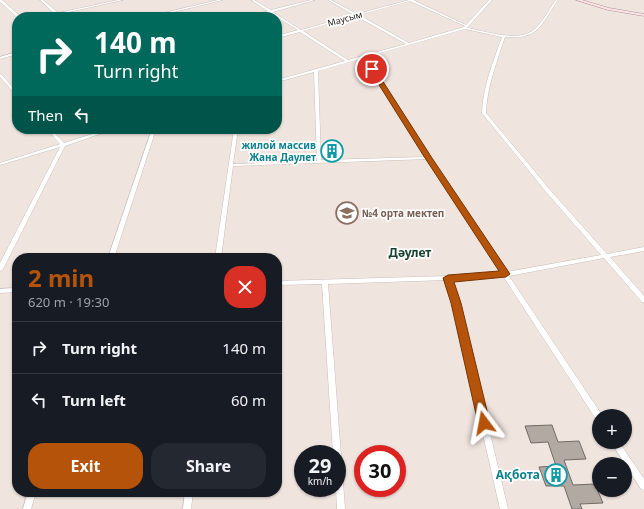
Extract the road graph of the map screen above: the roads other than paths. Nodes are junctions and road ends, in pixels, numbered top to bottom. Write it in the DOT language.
graph roads {
  1 [pos="0,0"];
  2 [pos="42,0"];
  3 [pos="122,0"];
  4 [pos="222,0"];
  5 [pos="252,0"];
  6 [pos="314,0"];
  7 [pos="330,0"];
  8 [pos="411,0"];
  9 [pos="491,0"];
  10 [pos="557,0"];
  11 [pos="578,0"];
  12 [pos="604,0"];
  13 [pos="608,9"];
  14 [pos="271,11"];
  15 [pos="13,12"];
  16 [pos="55,12"];
  17 [pos="66,12"];
  18 [pos="170,12"];
  19 [pos="267,12"];
  20 [pos="357,15"];
  21 [pos="644,15"];
  22 [pos="282,18"];
  23 [pos="466,27"];
  24 [pos="301,31"];
  25 [pos="282,36"];
  26 [pos="504,36"];
  27 [pos="409,44"];
  28 [pos="12,54"];
  29 [pos="364,56"];
  30 [pos="0,58"];
  31 [pos="348,61"];
  32 [pos="316,70"];
  33 [pos="0,75"];
  34 [pos="282,79"];
  35 [pos="12,88"];
  36 [pos="53,134"];
  37 [pos="90,134"];
  38 [pos="152,134"];
  39 [pos="235,134"];
  40 [pos="63,145"];
  41 [pos="428,158"];
  42 [pos="319,162"];
  43 [pos="0,164"];
  44 [pos="231,165"];
  45 [pos="644,249"];
  46 [pos="113,253"];
  47 [pos="219,253"];
  48 [pos="607,256"];
  49 [pos="0,269"];
  50 [pos="506,274"];
  51 [pos="448,278"];
  52 [pos="325,281"];
  53 [pos="282,283"];
  54 [pos="12,290"];
  55 [pos="0,291"];
  56 [pos="644,300"];
  57 [pos="594,409"];
  58 [pos="620,449"];
  59 [pos="644,486"];
  60 [pos="31,497"];
  61 [pos="188,497"];
  62 [pos="27,509"];
  63 [pos="187,509"];
  64 [pos="341,509"];
  65 [pos="504,509"];
  1 -- 15 [label="street"];
  2 -- 16 [label="street"];
  3 -- 17 [label="street"];
  4 -- 18 [label="street"];
  5 -- 14 [label="street"];
  6 -- 14 [label="street"];
  7 -- 20 [label="street"];
  8 -- 20 [label="street, Маусым"];
  8 -- 23 [label="street"];
  9 -- 23 [label="street"];
  10 -- 26 [label="street"];
  11 -- 13 [label="street"];
  12 -- 13 [label="street"];
  13 -- 21 [label="street"];
  14 -- 19 [label="street"];
  20 -- 24 [label="street, Маусым"];
  20 -- 27 [label="street"];
  22 -- 24 [label="street"];
  23 -- 26 [label="street"];
  23 -- 27 [label="street"];
  24 -- 25 [label="street, Маусым"];
  24 -- 31 [label="street"];
  26 -- 48 [label="street"];
  27 -- 29 [label="street"];
  28 -- 30 [label="street"];
  29 -- 31 [label="street"];
  29 -- 41 [label="street"];
  31 -- 32 [label="street"];
  32 -- 34 [label="street"];
  32 -- 42 [label="street"];
  33 -- 35 [label="street"];
  36 -- 40 [label="street"];
  37 -- 40 [label="street"];
  38 -- 46 [label="street"];
  39 -- 44 [label="street"];
  40 -- 43 [label="street"];
  40 -- 49 [label="street"];
  41 -- 42 [label="street"];
  41 -- 50 [label="street"];
  42 -- 44 [label="street"];
  44 -- 47 [label="street"];
  45 -- 48 [label="street"];
  48 -- 50 [label="street"];
  48 -- 56 [label="street"];
  50 -- 51 [label="street"];
  50 -- 57 [label="street"];
  51 -- 52 [label="street"];
  51 -- 65 [label="street"];
  52 -- 53 [label="street"];
  52 -- 64 [label="street"];
  54 -- 55 [label="street"];
  58 -- 59 [label="street"];
  60 -- 62 [label="street"];
  61 -- 63 [label="street"];
}
